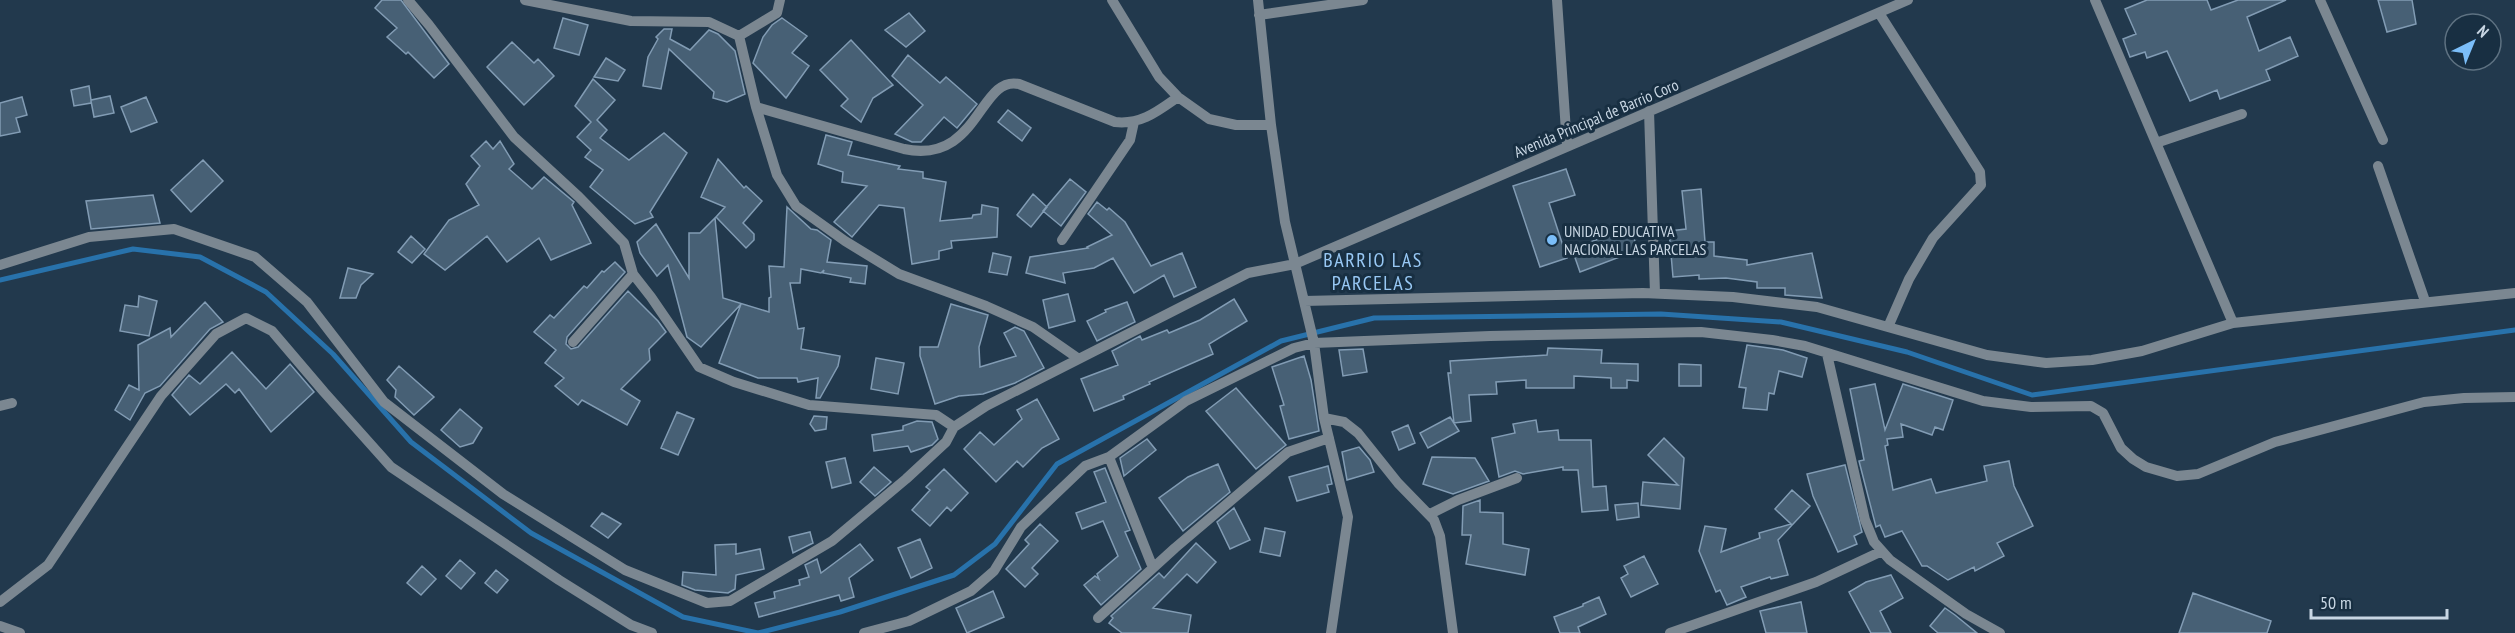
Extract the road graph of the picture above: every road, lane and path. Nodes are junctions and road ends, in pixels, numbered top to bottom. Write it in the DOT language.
graph roads {
  1 [pos="408,0"];
  2 [pos="525,0"];
  3 [pos="780,0"];
  4 [pos="1112,0"];
  5 [pos="1258,0"];
  6 [pos="1363,0"];
  7 [pos="1557,0"];
  8 [pos="1908,0"];
  9 [pos="2095,0"];
  10 [pos="2320,0"];
  11 [pos="1879,13"];
  12 [pos="1259,15"];
  13 [pos="739,36"];
  14 [pos="1178,97"];
  15 [pos="756,107"];
  16 [pos="1648,111"];
  17 [pos="2242,114"];
  18 [pos="1134,122"];
  19 [pos="1271,125"];
  20 [pos="2383,140"];
  21 [pos="2156,143"];
  22 [pos="1568,146"];
  23 [pos="2378,166"];
  24 [pos="1062,240"];
  25 [pos="1295,264"];
  26 [pos="0,265"];
  27 [pos="633,274"];
  28 [pos="1655,293"];
  29 [pos="2515,293"];
  30 [pos="1304,301"];
  31 [pos="2425,301"];
  32 [pos="2233,323"];
  33 [pos="1888,327"];
  34 [pos="573,342"];
  35 [pos="1313,343"];
  36 [pos="1827,354"];
  37 [pos="1079,359"];
  38 [pos="2515,397"];
  39 [pos="12,403"];
  40 [pos="0,406"];
  41 [pos="1324,418"];
  42 [pos="954,427"];
  43 [pos="1329,438"];
  44 [pos="1109,457"];
  45 [pos="1517,478"];
  46 [pos="1430,514"];
  47 [pos="1880,552"];
  48 [pos="1153,568"];
  49 [pos="0,602"];
  50 [pos="1098,618"];
  51 [pos="0,626"];
  52 [pos="20,633"];
  53 [pos="652,633"];
  54 [pos="864,633"];
  55 [pos="1331,633"];
  56 [pos="1454,633"];
  57 [pos="1670,633"];
  58 [pos="2000,633"];
  1 -- 27 [label="street"];
  2 -- 13 [label="street"];
  3 -- 13 [label="street"];
  4 -- 14 [label="street"];
  5 -- 12 [label="street"];
  6 -- 12 [label="street"];
  7 -- 22 [label="street"];
  8 -- 11 [label="street, Avenida Principal de Barrio Coro"];
  9 -- 21 [label="street"];
  10 -- 20 [label="street"];
  11 -- 16 [label="street, Avenida Principal de Barrio Coro"];
  11 -- 33 [label="street"];
  12 -- 19 [label="street"];
  13 -- 15 [label="street"];
  14 -- 18 [label="street"];
  14 -- 19 [label="street"];
  15 -- 18 [label="street"];
  15 -- 37 [label="street"];
  16 -- 22 [label="street, Avenida Principal de Barrio Coro"];
  16 -- 28 [label="street"];
  17 -- 21 [label="street"];
  18 -- 24 [label="street"];
  19 -- 25 [label="street"];
  21 -- 32 [label="street"];
  22 -- 25 [label="street, Avenida Principal de Barrio Coro"];
  23 -- 31 [label="street"];
  25 -- 30 [label="street"];
  25 -- 37 [label="street, Avenida Principal de Barrio Coro"];
  26 -- 42 [label="street"];
  27 -- 34 [label="street"];
  27 -- 42 [label="street"];
  28 -- 30 [label="street"];
  28 -- 33 [label="street"];
  29 -- 31 [label="street"];
  30 -- 35 [label="street"];
  31 -- 32 [label="street"];
  32 -- 33 [label="street"];
  35 -- 36 [label="street"];
  35 -- 41 [label="street"];
  35 -- 44 [label="street"];
  36 -- 38 [label="street"];
  36 -- 47 [label="street"];
  37 -- 42 [label="street, Avenida Principal de Barrio Coro"];
  39 -- 40 [label="street"];
  41 -- 43 [label="street"];
  41 -- 46 [label="street"];
  43 -- 48 [label="street"];
  43 -- 55 [label="street"];
  44 -- 48 [label="street"];
  44 -- 54 [label="street"];
  45 -- 46 [label="street"];
  46 -- 56 [label="street"];
  47 -- 57 [label="street"];
  47 -- 58 [label="street"];
  48 -- 50 [label="street"];
  49 -- 53 [label="street"];
  51 -- 52 [label="street"];
}
